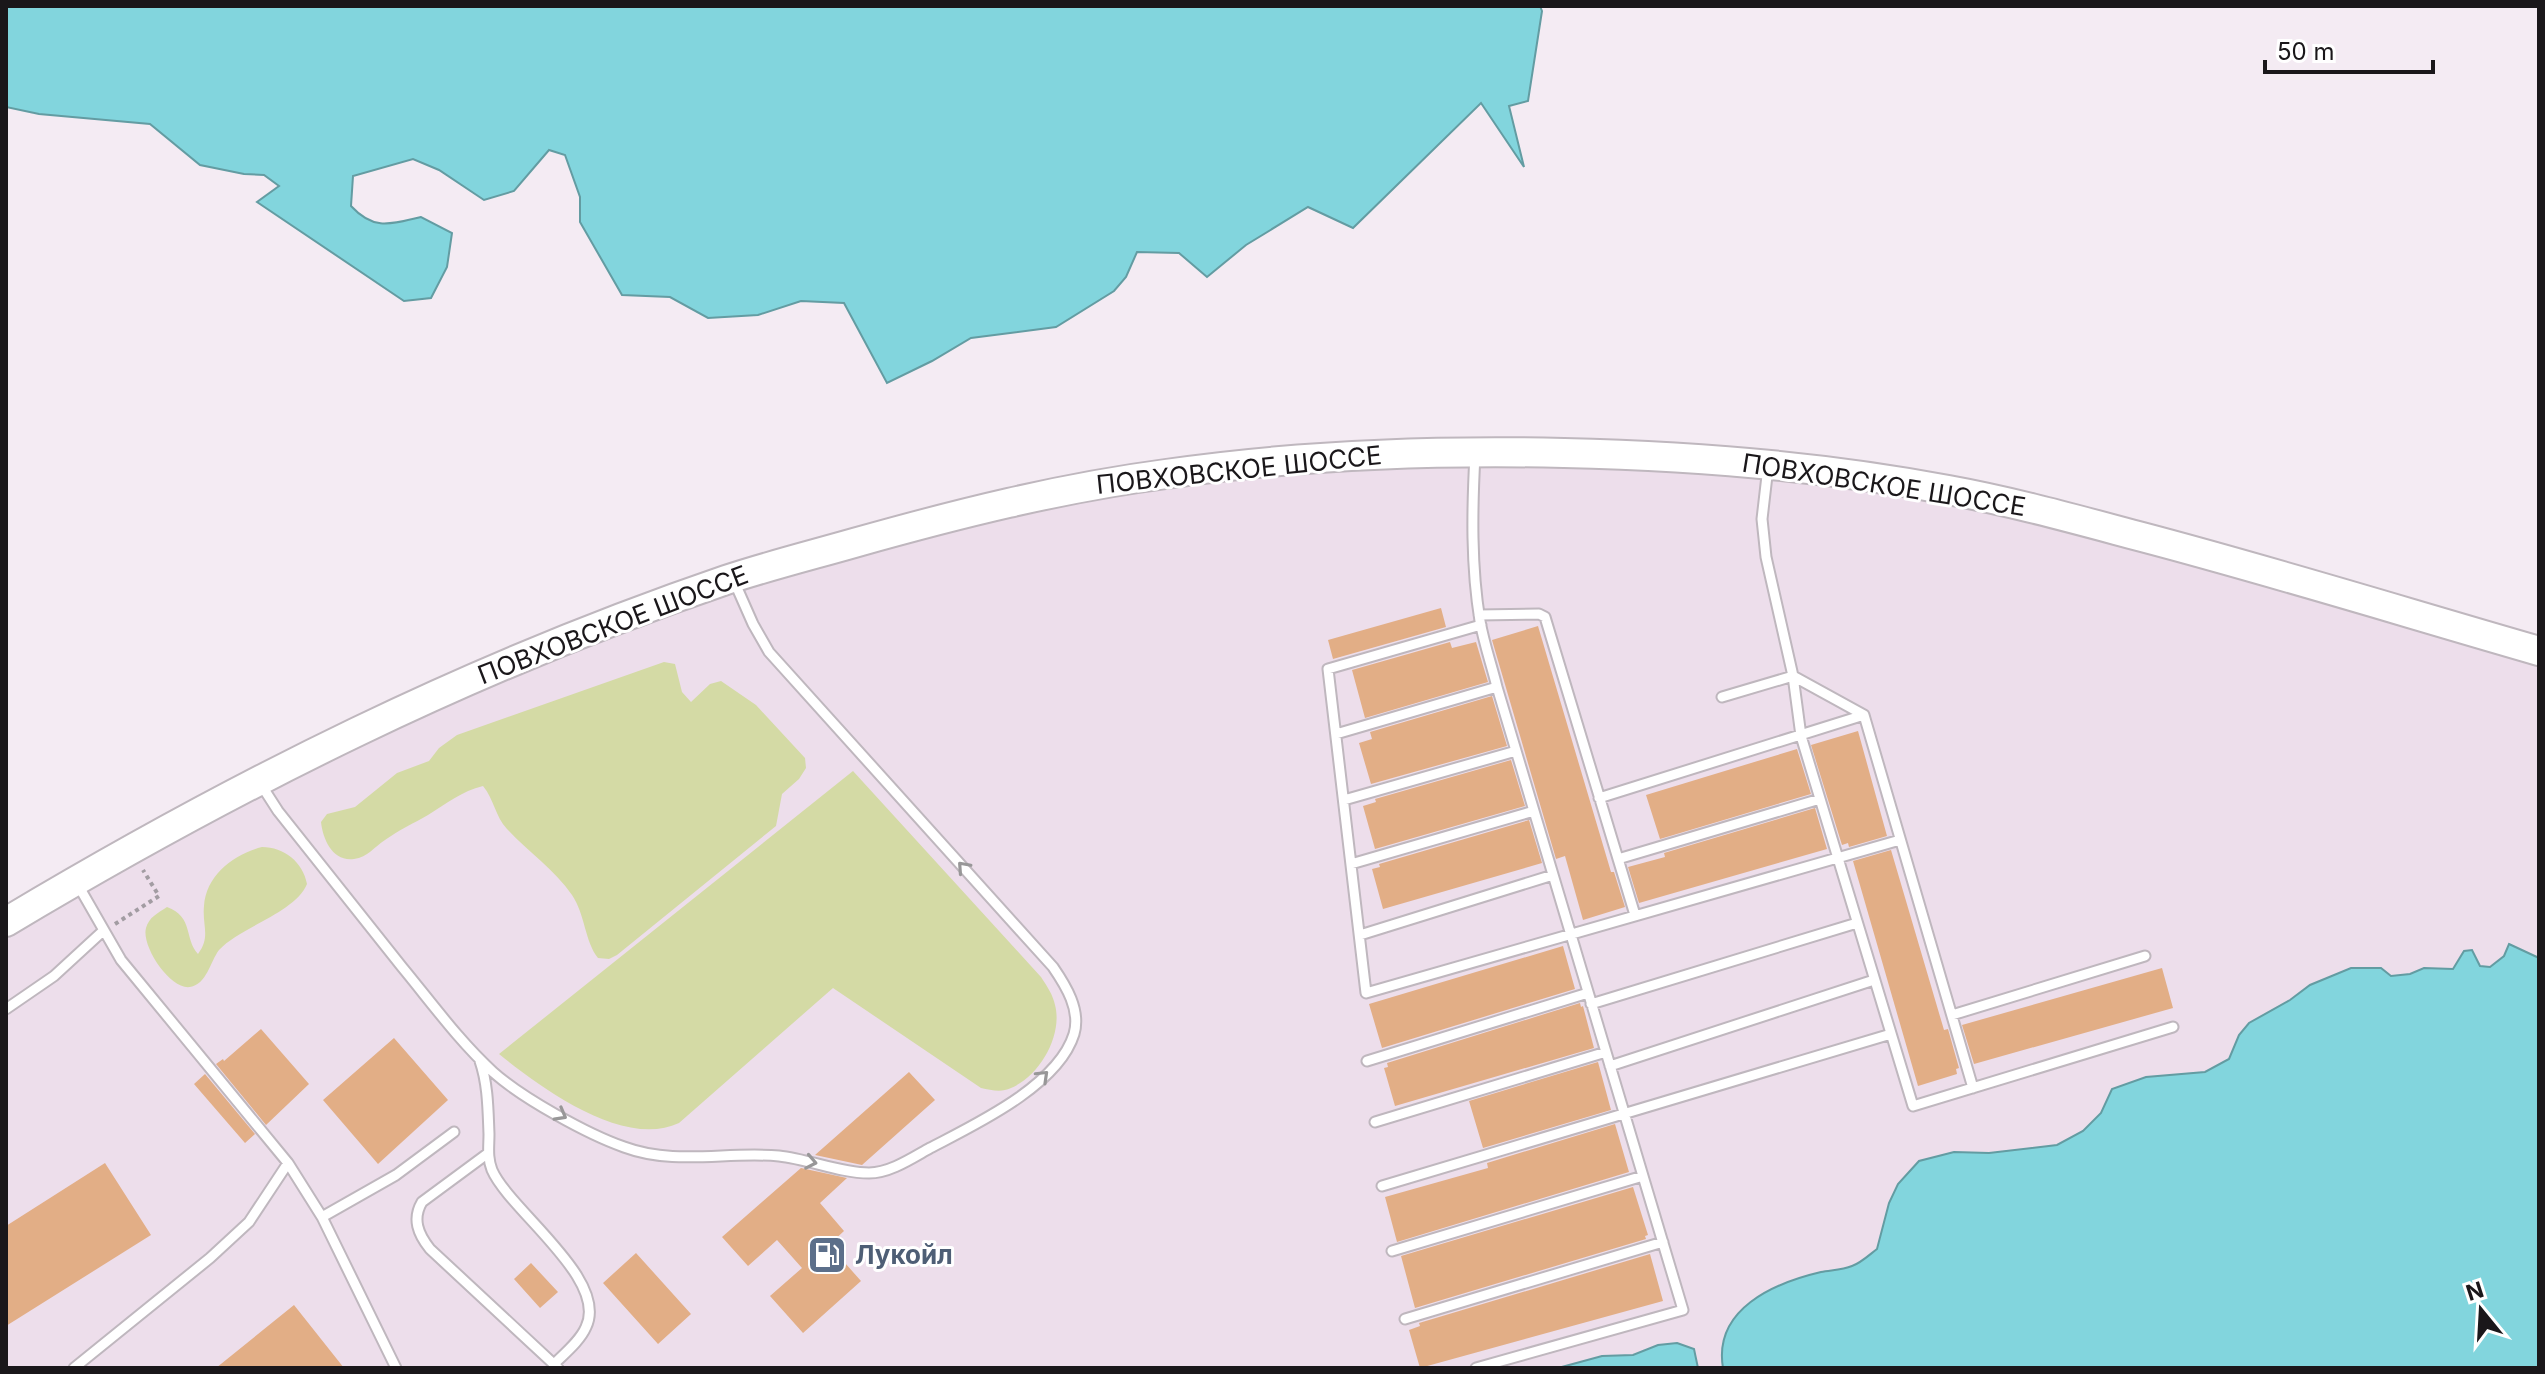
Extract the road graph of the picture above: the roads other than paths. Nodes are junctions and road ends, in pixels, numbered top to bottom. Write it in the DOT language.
graph roads {
  1 [pos="1476,451"];
  2 [pos="1769,464"];
  3 [pos="733,578"];
  4 [pos="1480,620"];
  5 [pos="2539,651"];
  6 [pos="1793,676"];
  7 [pos="1497,687"];
  8 [pos="1722,697"];
  9 [pos="1864,715"];
  10 [pos="1336,734"];
  11 [pos="1801,736"];
  12 [pos="1516,751"];
  13 [pos="259,781"];
  14 [pos="1599,798"];
  15 [pos="1820,799"];
  16 [pos="1344,800"];
  17 [pos="1534,811"];
  18 [pos="1900,840"];
  19 [pos="1838,858"];
  20 [pos="1618,859"];
  21 [pos="1351,864"];
  22 [pos="1553,875"];
  23 [pos="76,880"];
  24 [pos="1635,915"];
  25 [pos="6,922"];
  26 [pos="1857,923"];
  27 [pos="103,931"];
  28 [pos="1571,934"];
  29 [pos="1360,935"];
  30 [pos="2145,956"];
  31 [pos="1874,980"];
  32 [pos="1588,993"];
  33 [pos="1591,1004"];
  34 [pos="6,1009"];
  35 [pos="1952,1015"];
  36 [pos="2173,1027"];
  37 [pos="1891,1034"];
  38 [pos="1606,1052"];
  39 [pos="479,1058"];
  40 [pos="1367,1061"];
  41 [pos="1610,1066"];
  42 [pos="1973,1088"];
  43 [pos="1624,1114"];
  44 [pos="1375,1122"];
  45 [pos="454,1132"];
  46 [pos="487,1154"];
  47 [pos="288,1163"];
  48 [pos="1643,1176"];
  49 [pos="1382,1186"];
  50 [pos="322,1217"];
  51 [pos="1663,1242"];
  52 [pos="1392,1251"];
  53 [pos="1405,1319"];
  54 [pos="556,1366"];
  55 [pos="74,1368"];
  56 [pos="396,1368"];
  57 [pos="1476,1368"];
  1 -- 2 [label="main road, ПОВХОВСКОЕ ШОССЕ"];
  1 -- 3 [label="main road, ПОВХОВСКОЕ ШОССЕ"];
  1 -- 4 [label="lane"];
  2 -- 5 [label="main road, ПОВХОВСКОЕ ШОССЕ"];
  2 -- 6 [label="lane"];
  3 -- 13 [label="main road, ПОВХОВСКОЕ ШОССЕ"];
  39 -- 3 [label="lane, one-way"];
  4 -- 7 [label="lane"];
  4 -- 10 [label="lane"];
  4 -- 14 [label="lane"];
  6 -- 8 [label="lane"];
  6 -- 9 [label="lane"];
  6 -- 11 [label="lane"];
  7 -- 10 [label="lane"];
  7 -- 12 [label="lane"];
  9 -- 11 [label="lane"];
  9 -- 18 [label="lane"];
  10 -- 16 [label="lane"];
  11 -- 14 [label="lane"];
  11 -- 15 [label="lane"];
  12 -- 16 [label="lane"];
  12 -- 17 [label="lane"];
  13 -- 23 [label="main road, ПОВХОВСКОЕ ШОССЕ"];
  13 -- 39 [label="lane"];
  14 -- 20 [label="lane"];
  15 -- 19 [label="lane"];
  15 -- 20 [label="lane"];
  16 -- 21 [label="lane"];
  17 -- 21 [label="lane"];
  17 -- 22 [label="lane"];
  18 -- 19 [label="lane"];
  18 -- 35 [label="lane"];
  19 -- 24 [label="lane"];
  19 -- 26 [label="lane"];
  20 -- 24 [label="lane"];
  21 -- 29 [label="lane"];
  22 -- 28 [label="lane"];
  22 -- 29 [label="lane"];
  23 -- 25 [label="main road, ПОВХОВСКОЕ ШОССЕ"];
  23 -- 27 [label="lane"];
  24 -- 28 [label="lane"];
  26 -- 31 [label="lane"];
  26 -- 33 [label="lane"];
  27 -- 34 [label="lane"];
  27 -- 47 [label="lane"];
  28 -- 29 [label="lane"];
  28 -- 32 [label="lane"];
  30 -- 35 [label="lane"];
  31 -- 37 [label="lane"];
  31 -- 41 [label="lane"];
  32 -- 33 [label="lane"];
  32 -- 40 [label="lane"];
  33 -- 38 [label="lane"];
  35 -- 42 [label="lane"];
  36 -- 42 [label="lane"];
  37 -- 42 [label="lane"];
  37 -- 43 [label="lane"];
  38 -- 41 [label="lane"];
  38 -- 44 [label="lane"];
  39 -- 46 [label="lane"];
  41 -- 43 [label="lane"];
  43 -- 48 [label="lane"];
  43 -- 49 [label="lane"];
  45 -- 50 [label="lane"];
  46 -- 54 [label="lane"];
  46 -- 54 [label="lane"];
  47 -- 50 [label="lane"];
  47 -- 55 [label="lane"];
  48 -- 51 [label="lane"];
  48 -- 52 [label="lane"];
  50 -- 56 [label="lane"];
  51 -- 53 [label="lane"];
  51 -- 57 [label="lane"];
}
